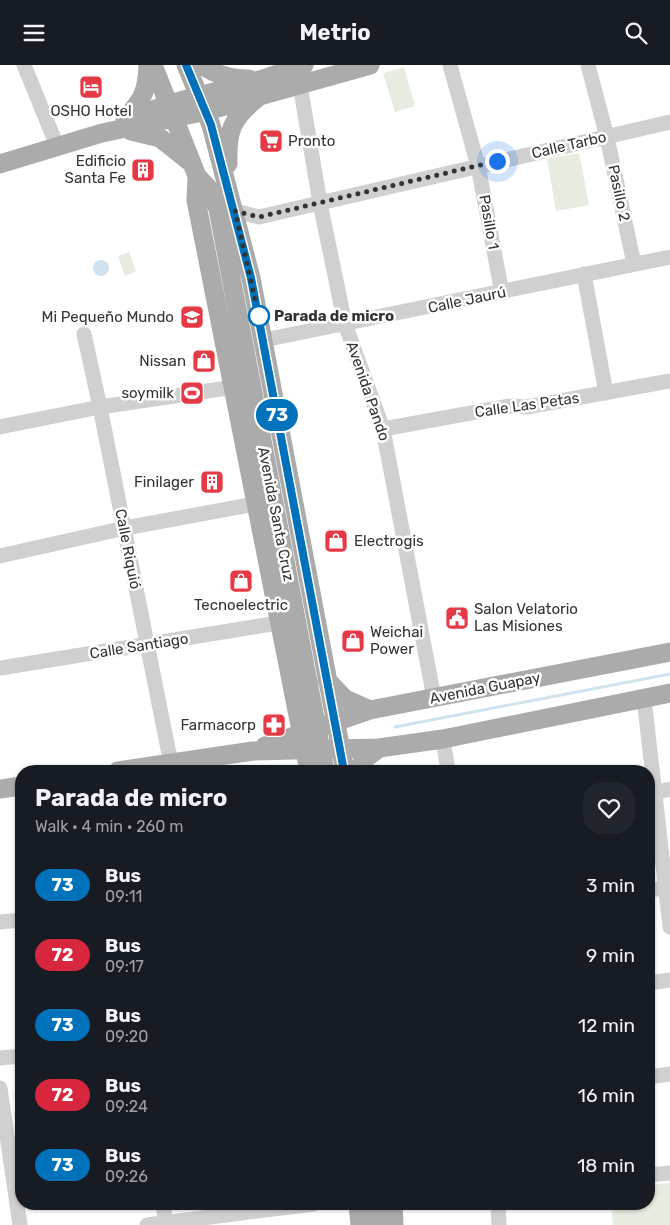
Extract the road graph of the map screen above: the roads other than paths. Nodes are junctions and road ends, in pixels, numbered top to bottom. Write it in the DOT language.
graph roads {
  1 [pos="24,65"];
  2 [pos="148,65"];
  3 [pos="153,65"];
  4 [pos="370,65"];
  5 [pos="450,65"];
  6 [pos="588,65"];
  7 [pos="299,71"];
  8 [pos="262,87"];
  9 [pos="189,101"];
  10 [pos="122,122"];
  11 [pos="670,123"];
  12 [pos="102,133"];
  13 [pos="607,137"];
  14 [pos="57,146"];
  15 [pos="0,165"];
  16 [pos="478,165"];
  17 [pos="194,169"];
  18 [pos="228,185"];
  19 [pos="320,203"];
  20 [pos="235,211"];
  21 [pos="670,257"];
  22 [pos="634,264"];
  23 [pos="584,274"];
  24 [pos="502,293"];
  25 [pos="345,325"];
  26 [pos="84,335"];
  27 [pos="264,340"];
  28 [pos="248,360"];
  29 [pos="670,381"];
  30 [pos="234,387"];
  31 [pos="606,393"];
  32 [pos="100,407"];
  33 [pos="0,427"];
  34 [pos="383,429"];
  35 [pos="245,442"];
  36 [pos="255,503"];
  37 [pos="124,528"];
  38 [pos="0,556"];
  39 [pos="278,623"];
  40 [pos="146,645"];
  41 [pos="670,652"];
  42 [pos="0,668"];
  43 [pos="326,679"];
  44 [pos="670,693"];
  45 [pos="295,697"];
  46 [pos="434,698"];
  47 [pos="644,698"];
  48 [pos="370,710"];
  49 [pos="339,717"];
  50 [pos="443,739"];
  51 [pos="314,740"];
  52 [pos="379,748"];
  53 [pos="264,749"];
  54 [pos="171,764"];
  55 [pos="163,765"];
  56 [pos="289,765"];
  57 [pos="310,765"];
  58 [pos="323,765"];
  59 [pos="338,765"];
  60 [pos="361,765"];
  61 [pos="447,765"];
  62 [pos="649,765"];
  63 [pos="15,787"];
  64 [pos="0,789"];
  65 [pos="670,789"];
  66 [pos="655,793"];
  67 [pos="655,816"];
  68 [pos="668,887"];
  69 [pos="655,889"];
  70 [pos="15,921"];
  71 [pos="0,922"];
  72 [pos="670,927"];
  73 [pos="670,980"];
  74 [pos="655,982"];
  75 [pos="15,1057"];
  76 [pos="0,1058"];
  77 [pos="670,1074"];
  78 [pos="655,1076"];
  79 [pos="0,1088"];
  80 [pos="670,1173"];
  81 [pos="655,1174"];
  82 [pos="15,1191"];
  83 [pos="18,1210"];
  84 [pos="164,1210"];
  85 [pos="248,1210"];
  86 [pos="359,1210"];
  87 [pos="498,1210"];
  88 [pos="166,1224"];
  89 [pos="20,1225"];
  90 [pos="147,1225"];
  91 [pos="360,1225"];
  92 [pos="499,1225"];
  1 -- 14 [label="street"];
  2 -- 10 [label="main road"];
  3 -- 9 [label="main road"];
  4 -- 7 [label="main road"];
  5 -- 16 [label="street, Pasillo 1"];
  6 -- 13 [label="street, Pasillo 2"];
  7 -- 8 [label="main road"];
  7 -- 19 [label="street, Avenida Pando"];
  8 -- 9 [label="main road"];
  8 -- 9 [label="main road"];
  8 -- 18 [label="main road"];
  9 -- 10 [label="main road"];
  9 -- 12 [label="main road"];
  9 -- 17 [label="main road, Avenida Santa Cruz"];
  9 -- 18 [label="main road, Avenida Santa Cruz"];
  10 -- 12 [label="main road"];
  11 -- 13 [label="street, Calle Tarbo"];
  12 -- 14 [label="main road"];
  12 -- 17 [label="main road"];
  13 -- 16 [label="street, Calle Tarbo"];
  13 -- 22 [label="street, Pasillo 2"];
  14 -- 15 [label="main road"];
  16 -- 19 [label="street, Calle Tarbo"];
  16 -- 24 [label="street, Pasillo 1"];
  17 -- 28 [label="main road, Avenida Santa Cruz"];
  17 -- 30 [label="main road, Avenida Santa Cruz"];
  18 -- 20 [label="main road, Avenida Santa Cruz"];
  19 -- 20 [label="street, Calle Tarbo"];
  19 -- 25 [label="street, Avenida Pando"];
  20 -- 27 [label="main road, Avenida Santa Cruz"];
  21 -- 22 [label="street, Calle Jaurú"];
  22 -- 23 [label="street, Calle Jaurú"];
  23 -- 24 [label="street, Calle Jaurú"];
  23 -- 31 [label="street"];
  24 -- 25 [label="street, Calle Jaurú"];
  25 -- 27 [label="street, Calle Jaurú"];
  25 -- 34 [label="street, Avenida Pando"];
  26 -- 32 [label="street, Calle Riquió"];
  27 -- 43 [label="main road, Avenida Santa Cruz"];
  28 -- 35 [label="main road"];
  28 -- 51 [label="main road, Avenida Santa Cruz"];
  29 -- 31 [label="street, Calle Las Petas"];
  30 -- 32 [label="street"];
  30 -- 35 [label="main road, Avenida Santa Cruz"];
  31 -- 34 [label="street, Calle Las Petas"];
  32 -- 33 [label="street"];
  32 -- 37 [label="street, Calle Riquió"];
  34 -- 46 [label="street, Avenida Pando"];
  35 -- 36 [label="main road, Avenida Santa Cruz"];
  36 -- 37 [label="street"];
  36 -- 39 [label="main road, Avenida Santa Cruz"];
  37 -- 38 [label="street"];
  37 -- 40 [label="street, Calle Riquió"];
  39 -- 40 [label="street, Calle Santiago"];
  39 -- 45 [label="main road, Avenida Santa Cruz"];
  40 -- 42 [label="street, Calle Santiago"];
  40 -- 54 [label="street, Calle Riquió"];
  41 -- 46 [label="main road, Avenida Guapay"];
  43 -- 48 [label="main road"];
  43 -- 49 [label="main road, Avenida Santa Cruz"];
  44 -- 47 [label="main road"];
  45 -- 51 [label="main road, Avenida Santa Cruz"];
  45 -- 53 [label="main road"];
  46 -- 48 [label="main road, Avenida Guapay"];
  47 -- 50 [label="main road"];
  47 -- 62 [label="street"];
  48 -- 49 [label="main road, Avenida Guapay"];
  49 -- 51 [label="main road, Avenida Guapay"];
  49 -- 51 [label="main road, Avenida Santa Cruz"];
  50 -- 52 [label="main road"];
  50 -- 61 [label="street"];
  51 -- 52 [label="main road"];
  51 -- 53 [label="main road"];
  51 -- 57 [label="main road, Avenida Santa Cruz"];
  51 -- 58 [label="main road, Avenida Santa Cruz"];
  51 -- 59 [label="main road, Avenida Santa Cruz"];
  52 -- 60 [label="main road"];
  53 -- 54 [label="main road"];
  53 -- 56 [label="main road"];
  54 -- 55 [label="main road"];
  63 -- 64 [label="main road"];
  65 -- 66 [label="street"];
  67 -- 68 [label="street"];
  68 -- 69 [label="street"];
  68 -- 72 [label="street"];
  70 -- 71 [label="street"];
  73 -- 74 [label="street"];
  75 -- 76 [label="street"];
  77 -- 78 [label="street"];
  79 -- 82 [label="street"];
  80 -- 81 [label="street"];
  83 -- 89 [label="street"];
  84 -- 88 [label="street"];
  85 -- 88 [label="street"];
  86 -- 91 [label="main road"];
  87 -- 92 [label="street"];
  88 -- 90 [label="street"];
}
